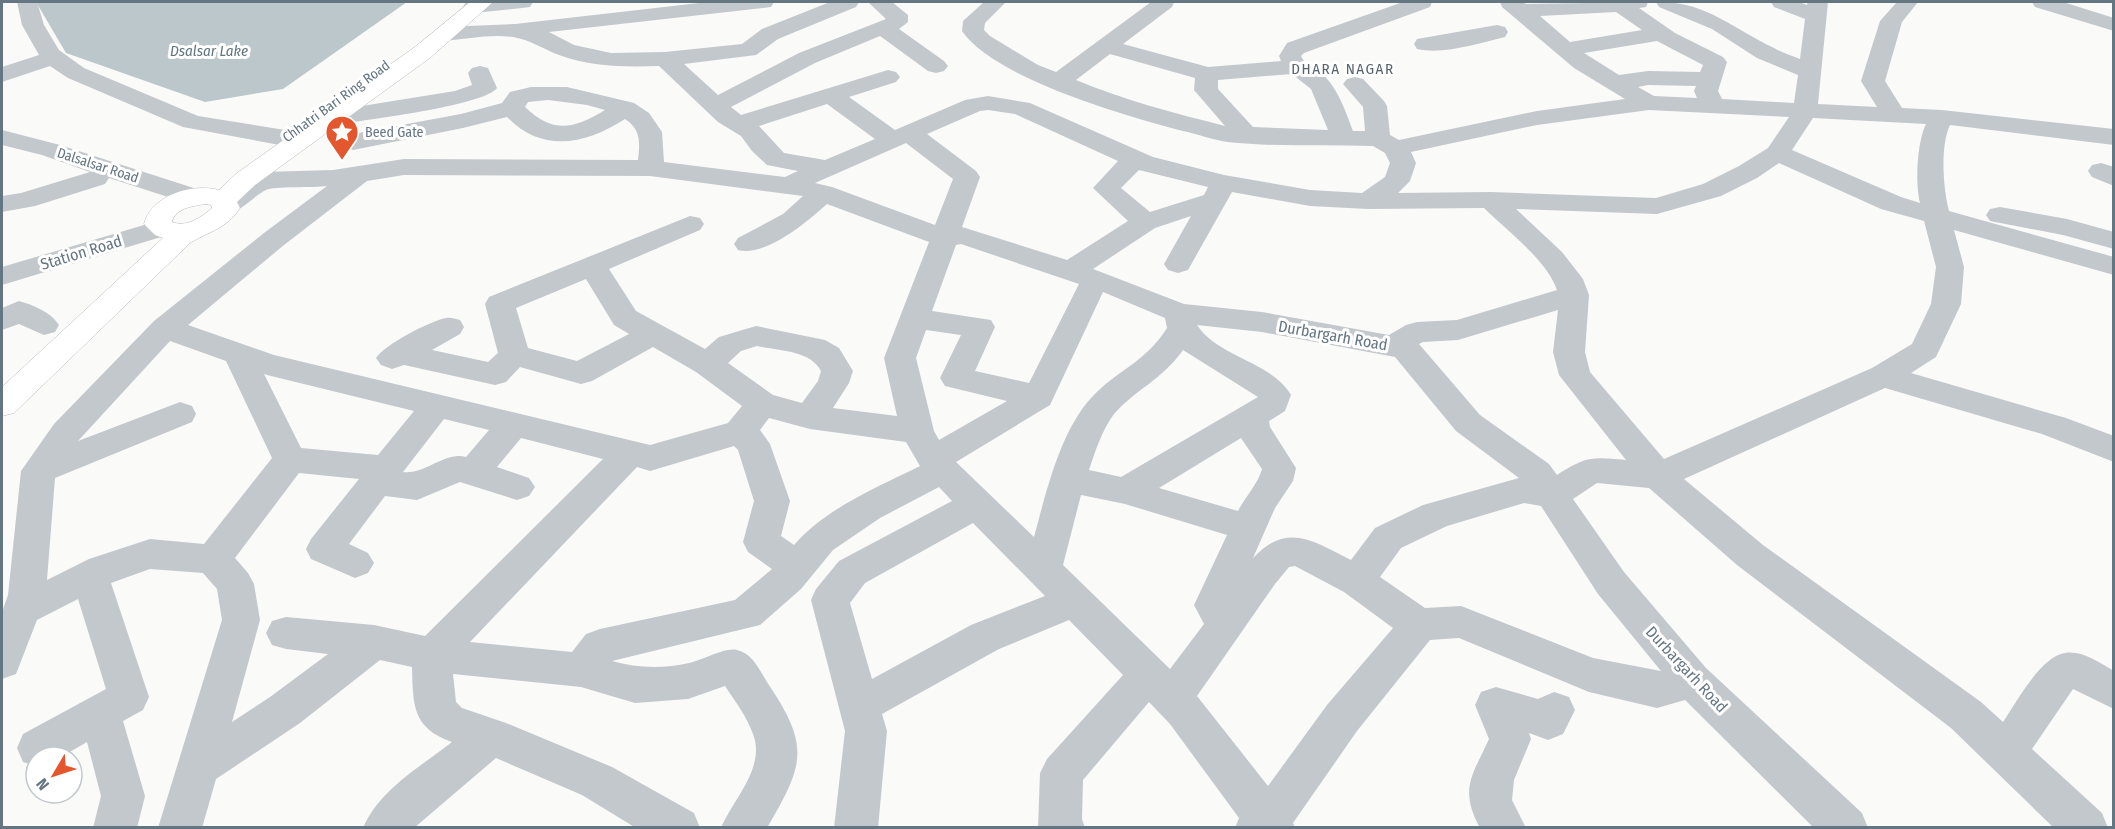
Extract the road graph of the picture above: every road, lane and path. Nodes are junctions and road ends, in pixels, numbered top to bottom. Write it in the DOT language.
graph roads {
  1 [pos="27,2"];
  2 [pos="522,2"];
  3 [pos="763,2"];
  4 [pos="773,2"];
  5 [pos="848,2"];
  6 [pos="879,2"];
  7 [pos="996,2"];
  8 [pos="1164,2"];
  9 [pos="1667,2"];
  10 [pos="1782,2"];
  11 [pos="1908,2"];
  12 [pos="2043,2"];
  13 [pos="473,3"];
  14 [pos="1408,5"];
  15 [pos="1630,7"];
  16 [pos="1817,9"];
  17 [pos="1522,12"];
  18 [pos="2114,25"];
  19 [pos="883,28"];
  20 [pos="510,30"];
  21 [pos="779,30"];
  22 [pos="1497,32"];
  23 [pos="444,33"];
  24 [pos="1661,34"];
  25 [pos="538,35"];
  26 [pos="1106,46"];
  27 [pos="1566,49"];
  28 [pos="748,56"];
  29 [pos="53,58"];
  30 [pos="807,58"];
  31 [pos="665,59"];
  32 [pos="638,61"];
  33 [pos="936,66"];
  34 [pos="1295,67"];
  35 [pos="1809,71"];
  36 [pos="480,73"];
  37 [pos="1207,74"];
  38 [pos="2,75"];
  39 [pos="888,77"];
  40 [pos="1710,79"];
  41 [pos="1060,81"];
  42 [pos="1615,83"];
  43 [pos="690,84"];
  44 [pos="1355,84"];
  45 [pos="841,93"];
  46 [pos="1648,103"];
  47 [pos="715,106"];
  48 [pos="1713,106"];
  49 [pos="512,108"];
  50 [pos="625,108"];
  51 [pos="1804,111"];
  52 [pos="1894,115"];
  53 [pos="1942,117"];
  54 [pos="739,124"];
  55 [pos="339,129"];
  56 [pos="1246,135"];
  57 [pos="901,137"];
  58 [pos="2114,137"];
  59 [pos="2,138"];
  60 [pos="285,138"];
  61 [pos="1343,138"];
  62 [pos="1387,144"];
  63 [pos="2,150"];
  64 [pos="1777,153"];
  65 [pos="1135,159"];
  66 [pos="404,167"];
  67 [pos="650,168"];
  68 [pos="358,176"];
  69 [pos="96,178"];
  70 [pos="826,181"];
  71 [pos="1219,192"];
  72 [pos="211,200"];
  73 [pos="1491,200"];
  74 [pos="1368,201"];
  75 [pos="2,204"];
  76 [pos="1936,209"];
  77 [pos="1144,222"];
  78 [pos="169,223"];
  79 [pos="690,224"];
  80 [pos="944,238"];
  81 [pos="2114,241"];
  82 [pos="748,244"];
  83 [pos="1178,264"];
  84 [pos="2,266"];
  85 [pos="592,266"];
  86 [pos="2114,266"];
  87 [pos="2,276"];
  88 [pos="1083,276"];
  89 [pos="1574,295"];
  90 [pos="915,318"];
  91 [pos="2,320"];
  92 [pos="1180,321"];
  93 [pos="44,326"];
  94 [pos="449,327"];
  95 [pos="165,328"];
  96 [pos="653,334"];
  97 [pos="1393,346"];
  98 [pos="398,353"];
  99 [pos="239,355"];
  100 [pos="514,355"];
  101 [pos="707,363"];
  102 [pos="1883,376"];
  103 [pos="2,380"];
  104 [pos="359,387"];
  105 [pos="1039,397"];
  106 [pos="762,404"];
  107 [pos="2,405"];
  108 [pos="436,406"];
  109 [pos="180,414"];
  110 [pos="1252,416"];
  111 [pos="810,417"];
  112 [pos="513,425"];
  113 [pos="917,431"];
  114 [pos="740,432"];
  115 [pos="2114,450"];
  116 [pos="629,454"];
  117 [pos="290,460"];
  118 [pos="938,465"];
  119 [pos="38,471"];
  120 [pos="472,474"];
  121 [pos="382,476"];
  122 [pos="1658,476"];
  123 [pos="1069,479"];
  124 [pos="518,487"];
  125 [pos="1125,491"];
  126 [pos="1552,495"];
  127 [pos="977,504"];
  128 [pos="1248,528"];
  129 [pos="213,559"];
  130 [pos="802,562"];
  131 [pos="355,563"];
  132 [pos="1043,570"];
  133 [pos="852,572"];
  134 [pos="90,576"];
  135 [pos="1357,582"];
  136 [pos="1074,601"];
  137 [pos="21,610"];
  138 [pos="1225,625"];
  139 [pos="1419,625"];
  140 [pos="286,633"];
  141 [pos="374,642"];
  142 [pos="432,656"];
  143 [pos="2,662"];
  144 [pos="581,670"];
  145 [pos="1692,680"];
  146 [pos="1160,687"];
  147 [pos="2114,690"];
  148 [pos="860,706"];
  149 [pos="1554,710"];
  150 [pos="100,712"];
  151 [pos="490,736"];
  152 [pos="43,745"];
  153 [pos="2006,752"];
  154 [pos="198,767"];
  155 [pos="1266,825"];
  156 [pos="115,828"];
  157 [pos="180,828"];
  158 [pos="385,828"];
  159 [pos="678,828"];
  160 [pos="743,828"];
  161 [pos="856,828"];
  162 [pos="1063,828"];
  163 [pos="1504,828"];
  164 [pos="1846,828"];
  165 [pos="2086,828"];
  1 -- 29 [label="street"];
  2 -- 13 [label="street"];
  3 -- 20 [label="street"];
  4 -- 21 [label="street"];
  5 -- 21 [label="street"];
  6 -- 19 [label="street"];
  7 -- 41 [label="street"];
  8 -- 26 [label="street"];
  9 -- 35 [label="street"];
  10 -- 16 [label="street"];
  11 -- 52 [label="street"];
  12 -- 18 [label="street"];
  13 -- 23 [label="highway, Chhatri Bari Ring Road"];
  13 -- 60 [label="highway, Chhatri Bari Ring Road"];
  14 -- 22 [label="street"];
  14 -- 34 [label="street"];
  15 -- 17 [label="street"];
  15 -- 24 [label="street"];
  16 -- 35 [label="street"];
  17 -- 27 [label="street"];
  19 -- 30 [label="street"];
  19 -- 33 [label="street"];
  20 -- 23 [label="street"];
  20 -- 25 [label="street"];
  21 -- 28 [label="street"];
  23 -- 55 [label="highway, Chhatri Bari Ring Road"];
  24 -- 27 [label="street"];
  24 -- 40 [label="street"];
  25 -- 32 [label="street"];
  25 -- 32 [label="street"];
  26 -- 37 [label="street"];
  26 -- 41 [label="street"];
  27 -- 42 [label="street"];
  28 -- 30 [label="street"];
  28 -- 31 [label="street"];
  28 -- 43 [label="street"];
  29 -- 38 [label="street"];
  29 -- 60 [label="street"];
  30 -- 45 [label="street"];
  30 -- 47 [label="street"];
  31 -- 32 [label="street"];
  31 -- 43 [label="street"];
  34 -- 37 [label="street"];
  34 -- 61 [label="street"];
  35 -- 51 [label="street"];
  36 -- 55 [label="street"];
  37 -- 56 [label="street"];
  39 -- 45 [label="street"];
  40 -- 42 [label="street"];
  40 -- 48 [label="street"];
  41 -- 56 [label="street"];
  42 -- 46 [label="street"];
  43 -- 47 [label="street"];
  44 -- 62 [label="street"];
  45 -- 54 [label="street"];
  45 -- 57 [label="street"];
  46 -- 48 [label="street"];
  46 -- 62 [label="street"];
  47 -- 54 [label="street"];
  48 -- 51 [label="street"];
  49 -- 50 [label="street"];
  49 -- 50 [label="street"];
  49 -- 55 [label="street"];
  50 -- 67 [label="street"];
  51 -- 52 [label="street"];
  51 -- 64 [label="street"];
  52 -- 53 [label="street"];
  53 -- 58 [label="street"];
  53 -- 76 [label="street"];
  54 -- 70 [label="street"];
  55 -- 66 [label="street"];
  55 -- 72 [label="highway, Chhatri Bari Ring Road"];
  56 -- 61 [label="street"];
  57 -- 65 [label="street"];
  57 -- 70 [label="street"];
  57 -- 80 [label="street"];
  59 -- 72 [label="street, Dalsalsar Road"];
  60 -- 72 [label="highway, Chhatri Bari Ring Road"];
  61 -- 62 [label="street"];
  62 -- 74 [label="street"];
  63 -- 69 [label="street, Dalsalsar Road"];
  64 -- 73 [label="street"];
  64 -- 76 [label="street"];
  65 -- 71 [label="street"];
  65 -- 77 [label="street"];
  66 -- 67 [label="street"];
  66 -- 68 [label="street"];
  67 -- 70 [label="street"];
  68 -- 72 [label="street"];
  68 -- 95 [label="street"];
  69 -- 75 [label="street"];
  69 -- 78 [label="street, Dalsalsar Road"];
  70 -- 80 [label="street, Durbargarh Road"];
  70 -- 82 [label="street"];
  71 -- 74 [label="street"];
  71 -- 77 [label="street"];
  71 -- 83 [label="street"];
  72 -- 78 [label="highway"];
  73 -- 74 [label="street"];
  73 -- 89 [label="street"];
  76 -- 81 [label="street"];
  76 -- 86 [label="street"];
  76 -- 102 [label="street"];
  77 -- 88 [label="street"];
  78 -- 84 [label="street, Station Road"];
  78 -- 87 [label="street, Station Road"];
  78 -- 103 [label="highway"];
  78 -- 107 [label="highway"];
  79 -- 85 [label="street"];
  80 -- 88 [label="street, Durbargarh Road"];
  80 -- 90 [label="street"];
  85 -- 96 [label="street"];
  85 -- 100 [label="street"];
  88 -- 92 [label="street, Durbargarh Road"];
  88 -- 105 [label="street"];
  89 -- 97 [label="street"];
  89 -- 122 [label="street"];
  90 -- 105 [label="street"];
  90 -- 113 [label="street"];
  91 -- 93 [label="street"];
  92 -- 97 [label="street, Durbargarh Road"];
  92 -- 110 [label="street"];
  92 -- 123 [label="street"];
  94 -- 98 [label="street"];
  95 -- 99 [label="street"];
  95 -- 119 [label="street"];
  96 -- 100 [label="street"];
  96 -- 101 [label="street"];
  97 -- 126 [label="street, Durbargarh Road"];
  98 -- 100 [label="street"];
  98 -- 104 [label="street"];
  99 -- 104 [label="street"];
  99 -- 117 [label="street"];
  101 -- 106 [label="street"];
  101 -- 111 [label="street"];
  102 -- 115 [label="street"];
  102 -- 122 [label="street"];
  104 -- 108 [label="street"];
  105 -- 118 [label="street"];
  106 -- 111 [label="street"];
  106 -- 114 [label="street"];
  108 -- 112 [label="street"];
  108 -- 121 [label="street"];
  109 -- 119 [label="street"];
  110 -- 125 [label="street"];
  110 -- 128 [label="street"];
  111 -- 113 [label="street"];
  112 -- 116 [label="street"];
  112 -- 120 [label="street"];
  113 -- 118 [label="street"];
  114 -- 116 [label="street"];
  114 -- 130 [label="street"];
  116 -- 142 [label="street"];
  117 -- 121 [label="street"];
  117 -- 129 [label="street"];
  118 -- 127 [label="street"];
  118 -- 130 [label="street"];
  119 -- 137 [label="street"];
  120 -- 121 [label="street"];
  120 -- 124 [label="street"];
  121 -- 131 [label="street"];
  122 -- 126 [label="street"];
  122 -- 153 [label="street"];
  123 -- 125 [label="street"];
  123 -- 132 [label="street"];
  125 -- 128 [label="street"];
  126 -- 135 [label="street"];
  126 -- 145 [label="street, Durbargarh Road"];
  127 -- 132 [label="street"];
  127 -- 133 [label="street"];
  128 -- 138 [label="street"];
  129 -- 134 [label="street"];
  129 -- 154 [label="street"];
  130 -- 133 [label="street"];
  130 -- 144 [label="street"];
  132 -- 136 [label="street"];
  133 -- 148 [label="street"];
  134 -- 137 [label="street"];
  134 -- 150 [label="street"];
  135 -- 138 [label="street"];
  135 -- 139 [label="street"];
  136 -- 146 [label="street"];
  136 -- 148 [label="street"];
  137 -- 143 [label="street"];
  138 -- 146 [label="street"];
  139 -- 145 [label="street"];
  139 -- 155 [label="street"];
  140 -- 141 [label="street"];
  141 -- 142 [label="street"];
  141 -- 154 [label="street"];
  142 -- 144 [label="street"];
  142 -- 151 [label="street"];
  144 -- 160 [label="street"];
  145 -- 164 [label="street, Durbargarh Road"];
  146 -- 155 [label="street"];
  146 -- 162 [label="street"];
  147 -- 153 [label="street"];
  148 -- 161 [label="street"];
  149 -- 163 [label="street"];
  150 -- 152 [label="street"];
  150 -- 156 [label="street"];
  151 -- 158 [label="street"];
  151 -- 159 [label="street"];
  153 -- 165 [label="street"];
  154 -- 157 [label="street"];
}
